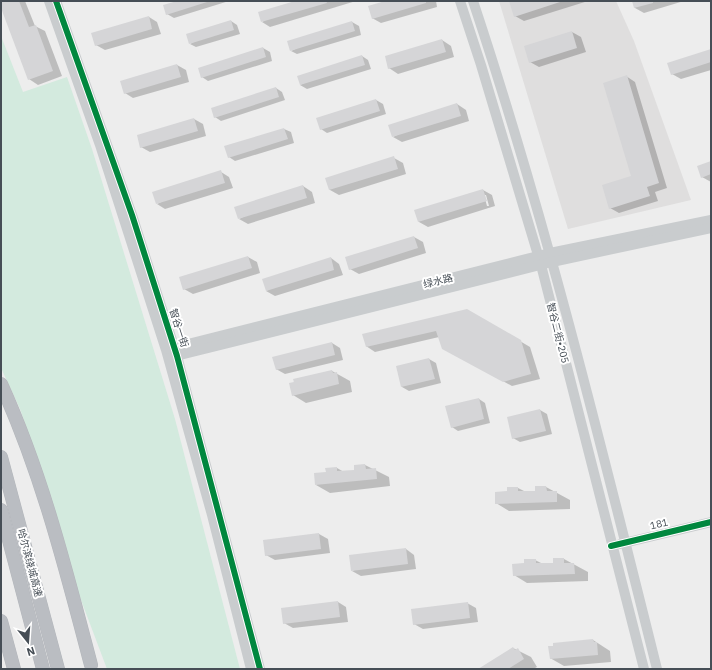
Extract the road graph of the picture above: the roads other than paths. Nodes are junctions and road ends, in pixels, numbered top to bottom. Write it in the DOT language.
graph roads {
  1 [pos="49,1"];
  2 [pos="56,1"];
  3 [pos="460,1"];
  4 [pos="473,1"];
  5 [pos="711,220"];
  6 [pos="711,228"];
  7 [pos="551,257"];
  8 [pos="539,261"];
  9 [pos="172,353"];
  10 [pos="1,384"];
  11 [pos="1,457"];
  12 [pos="1,510"];
  13 [pos="711,522"];
  14 [pos="626,543"];
  15 [pos="612,546"];
  16 [pos="1,621"];
  17 [pos="91,665"];
  18 [pos="14,669"];
  19 [pos="43,669"];
  20 [pos="58,669"];
  21 [pos="251,669"];
  22 [pos="260,669"];
  23 [pos="644,669"];
  24 [pos="657,669"];
  1 -- 9 [label="main road, 智谷一街"];
  2 -- 9 [label="main road, 智谷一街"];
  3 -- 8 [label="main road, 智谷二街•205"];
  4 -- 7 [label="main road, 智谷二街•205"];
  5 -- 7 [label="main road, 绿水路"];
  6 -- 7 [label="main road, 绿水路"];
  7 -- 8 [label="main road, 绿水路"];
  7 -- 14 [label="main road, 智谷二街•205"];
  8 -- 9 [label="main road, 绿水路"];
  8 -- 15 [label="main road, 智谷二街•205"];
  9 -- 21 [label="main road, 智谷一街"];
  9 -- 22 [label="main road, 智谷一街"];
  10 -- 17 [label="highway"];
  11 -- 20 [label="highway, 哈尔滨绕城高速"];
  12 -- 19 [label="highway, 哈尔滨绕城高速"];
  13 -- 14 [label="main road, 181"];
  14 -- 15 [label="main road, 181"];
  14 -- 24 [label="main road, 智谷二街•205"];
  15 -- 23 [label="main road, 智谷二街•205"];
  16 -- 18 [label="highway"];
}
